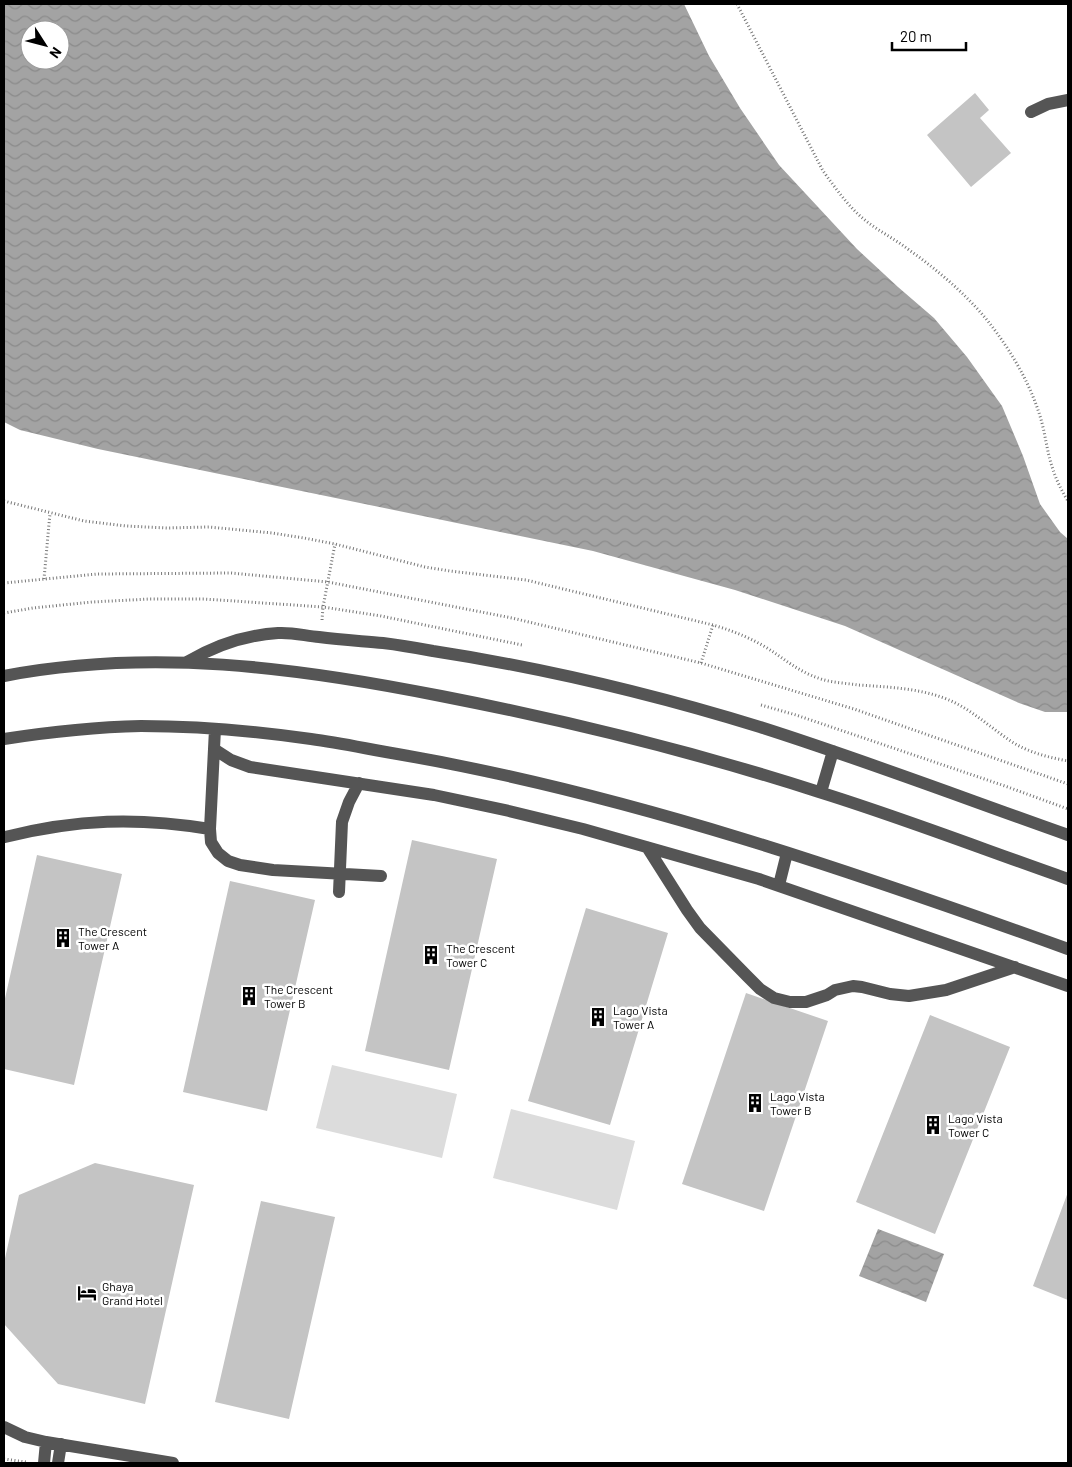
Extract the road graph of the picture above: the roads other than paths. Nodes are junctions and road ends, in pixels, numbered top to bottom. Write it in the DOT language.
graph roads {
  1 [pos="1068,100"];
  2 [pos="1031,112"];
  3 [pos="187,662"];
  4 [pos="4,676"];
  5 [pos="215,729"];
  6 [pos="4,739"];
  7 [pos="214,749"];
  8 [pos="833,751"];
  9 [pos="360,783"];
  10 [pos="821,792"];
  11 [pos="210,829"];
  12 [pos="1068,835"];
  13 [pos="5,837"];
  14 [pos="647,848"];
  15 [pos="787,852"];
  16 [pos="340,874"];
  17 [pos="1067,874"];
  18 [pos="381,876"];
  19 [pos="779,886"];
  20 [pos="339,892"];
  21 [pos="1068,949"];
  22 [pos="1015,968"];
  23 [pos="1068,986"];
  24 [pos="4,1427"];
  25 [pos="46,1442"];
  26 [pos="61,1444"];
  27 [pos="44,1463"];
  28 [pos="58,1463"];
  29 [pos="173,1463"];
  1 -- 2 [label="street"];
  3 -- 4 [label="street"];
  3 -- 8 [label="street"];
  3 -- 10 [label="street"];
  5 -- 6 [label="street"];
  5 -- 7 [label="street"];
  5 -- 15 [label="street"];
  7 -- 9 [label="street"];
  7 -- 11 [label="street"];
  8 -- 10 [label="street"];
  8 -- 12 [label="street"];
  9 -- 14 [label="street"];
  9 -- 16 [label="street"];
  10 -- 17 [label="street"];
  11 -- 13 [label="street"];
  11 -- 16 [label="street"];
  14 -- 19 [label="street"];
  14 -- 22 [label="street"];
  15 -- 19 [label="street"];
  15 -- 21 [label="street"];
  16 -- 18 [label="street"];
  16 -- 20 [label="street"];
  19 -- 22 [label="street"];
  22 -- 23 [label="street"];
  24 -- 25 [label="street"];
  25 -- 26 [label="street"];
  25 -- 27 [label="street"];
  26 -- 28 [label="street"];
  26 -- 29 [label="street"];
}
